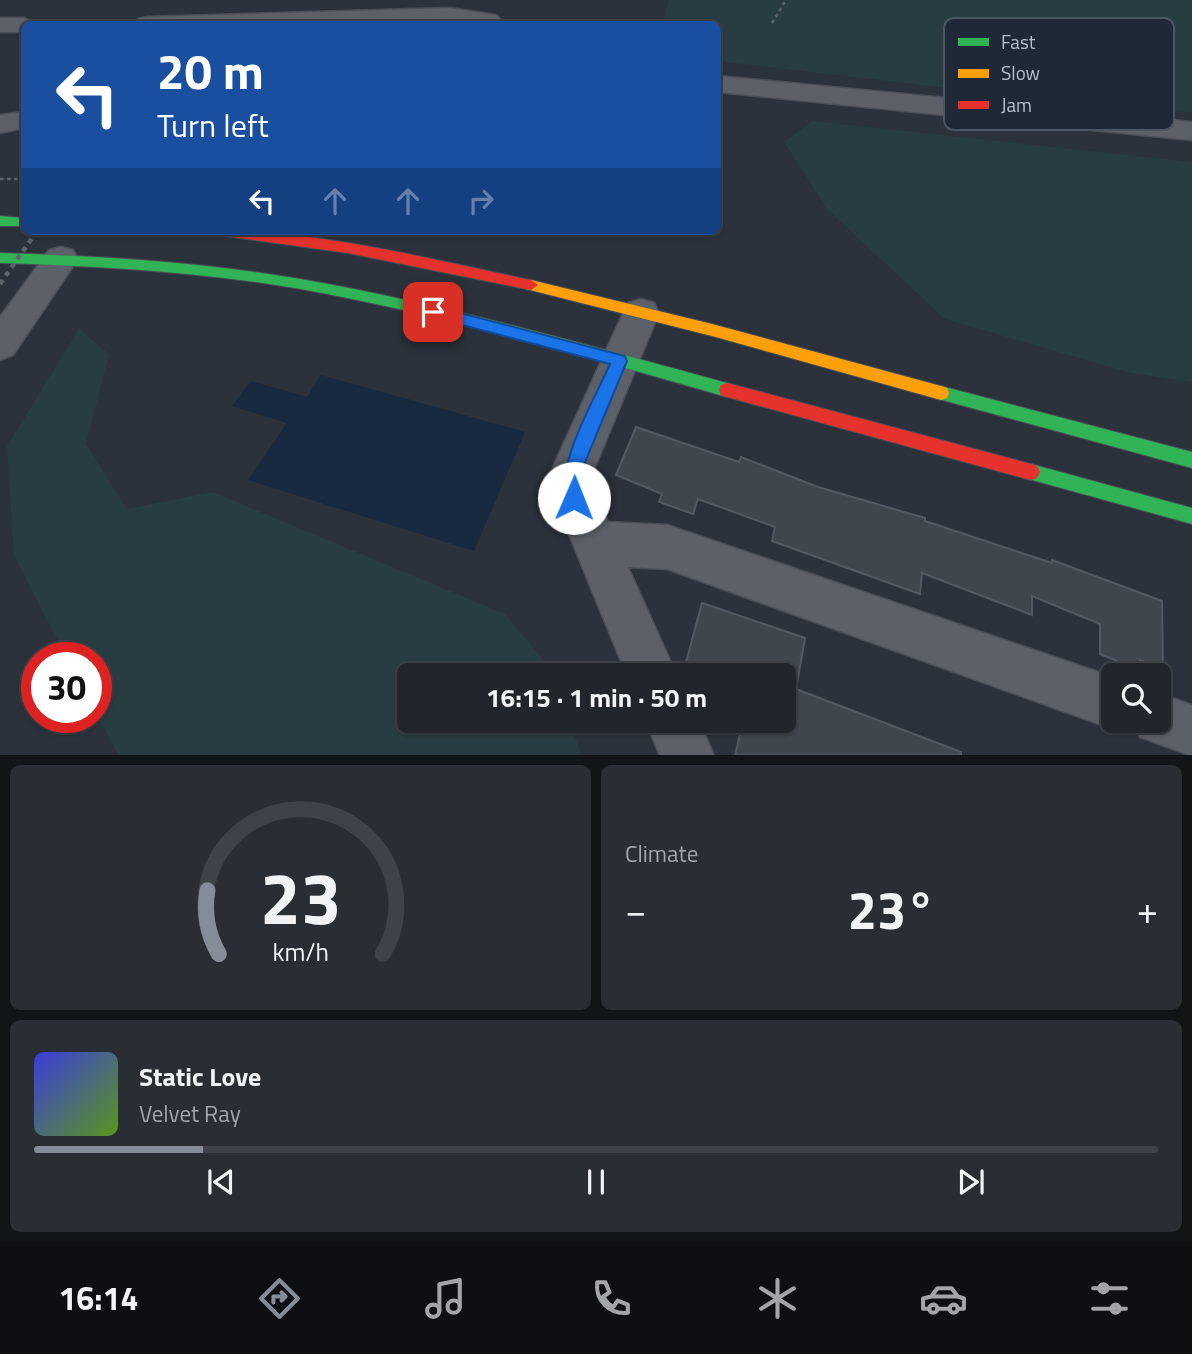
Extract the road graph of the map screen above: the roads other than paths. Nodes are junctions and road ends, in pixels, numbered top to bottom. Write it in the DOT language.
graph roads {
  1 [pos="248,21"];
  2 [pos="488,21"];
  3 [pos="0,25"];
  4 [pos="21,25"];
  5 [pos="721,84"];
  6 [pos="944,106"];
  7 [pos="21,120"];
  8 [pos="0,124"];
  9 [pos="1174,129"];
  10 [pos="1192,131"];
  11 [pos="0,221"];
  12 [pos="21,222"];
  13 [pos="254,235"];
  14 [pos="0,258"];
  15 [pos="61,259"];
  16 [pos="641,313"];
  17 [pos="0,345"];
  18 [pos="620,361"];
  19 [pos="1192,460"];
  20 [pos="1192,516"];
  21 [pos="594,543"];
  22 [pos="646,663"];
  23 [pos="1101,699"];
  24 [pos="1171,724"];
  25 [pos="1192,731"];
  26 [pos="677,733"];
  27 [pos="687,755"];
  1 -- 2 [label="street"];
  3 -- 4 [label="street"];
  5 -- 6 [label="street"];
  7 -- 8 [label="street"];
  9 -- 10 [label="street"];
  11 -- 12 [label="street"];
  13 -- 16 [label="street"];
  14 -- 15 [label="street"];
  15 -- 17 [label="street"];
  15 -- 18 [label="street"];
  16 -- 18 [label="street"];
  16 -- 19 [label="street"];
  18 -- 20 [label="street"];
  18 -- 21 [label="street"];
  21 -- 22 [label="street"];
  21 -- 23 [label="street"];
  24 -- 25 [label="street"];
  26 -- 27 [label="street"];
}
